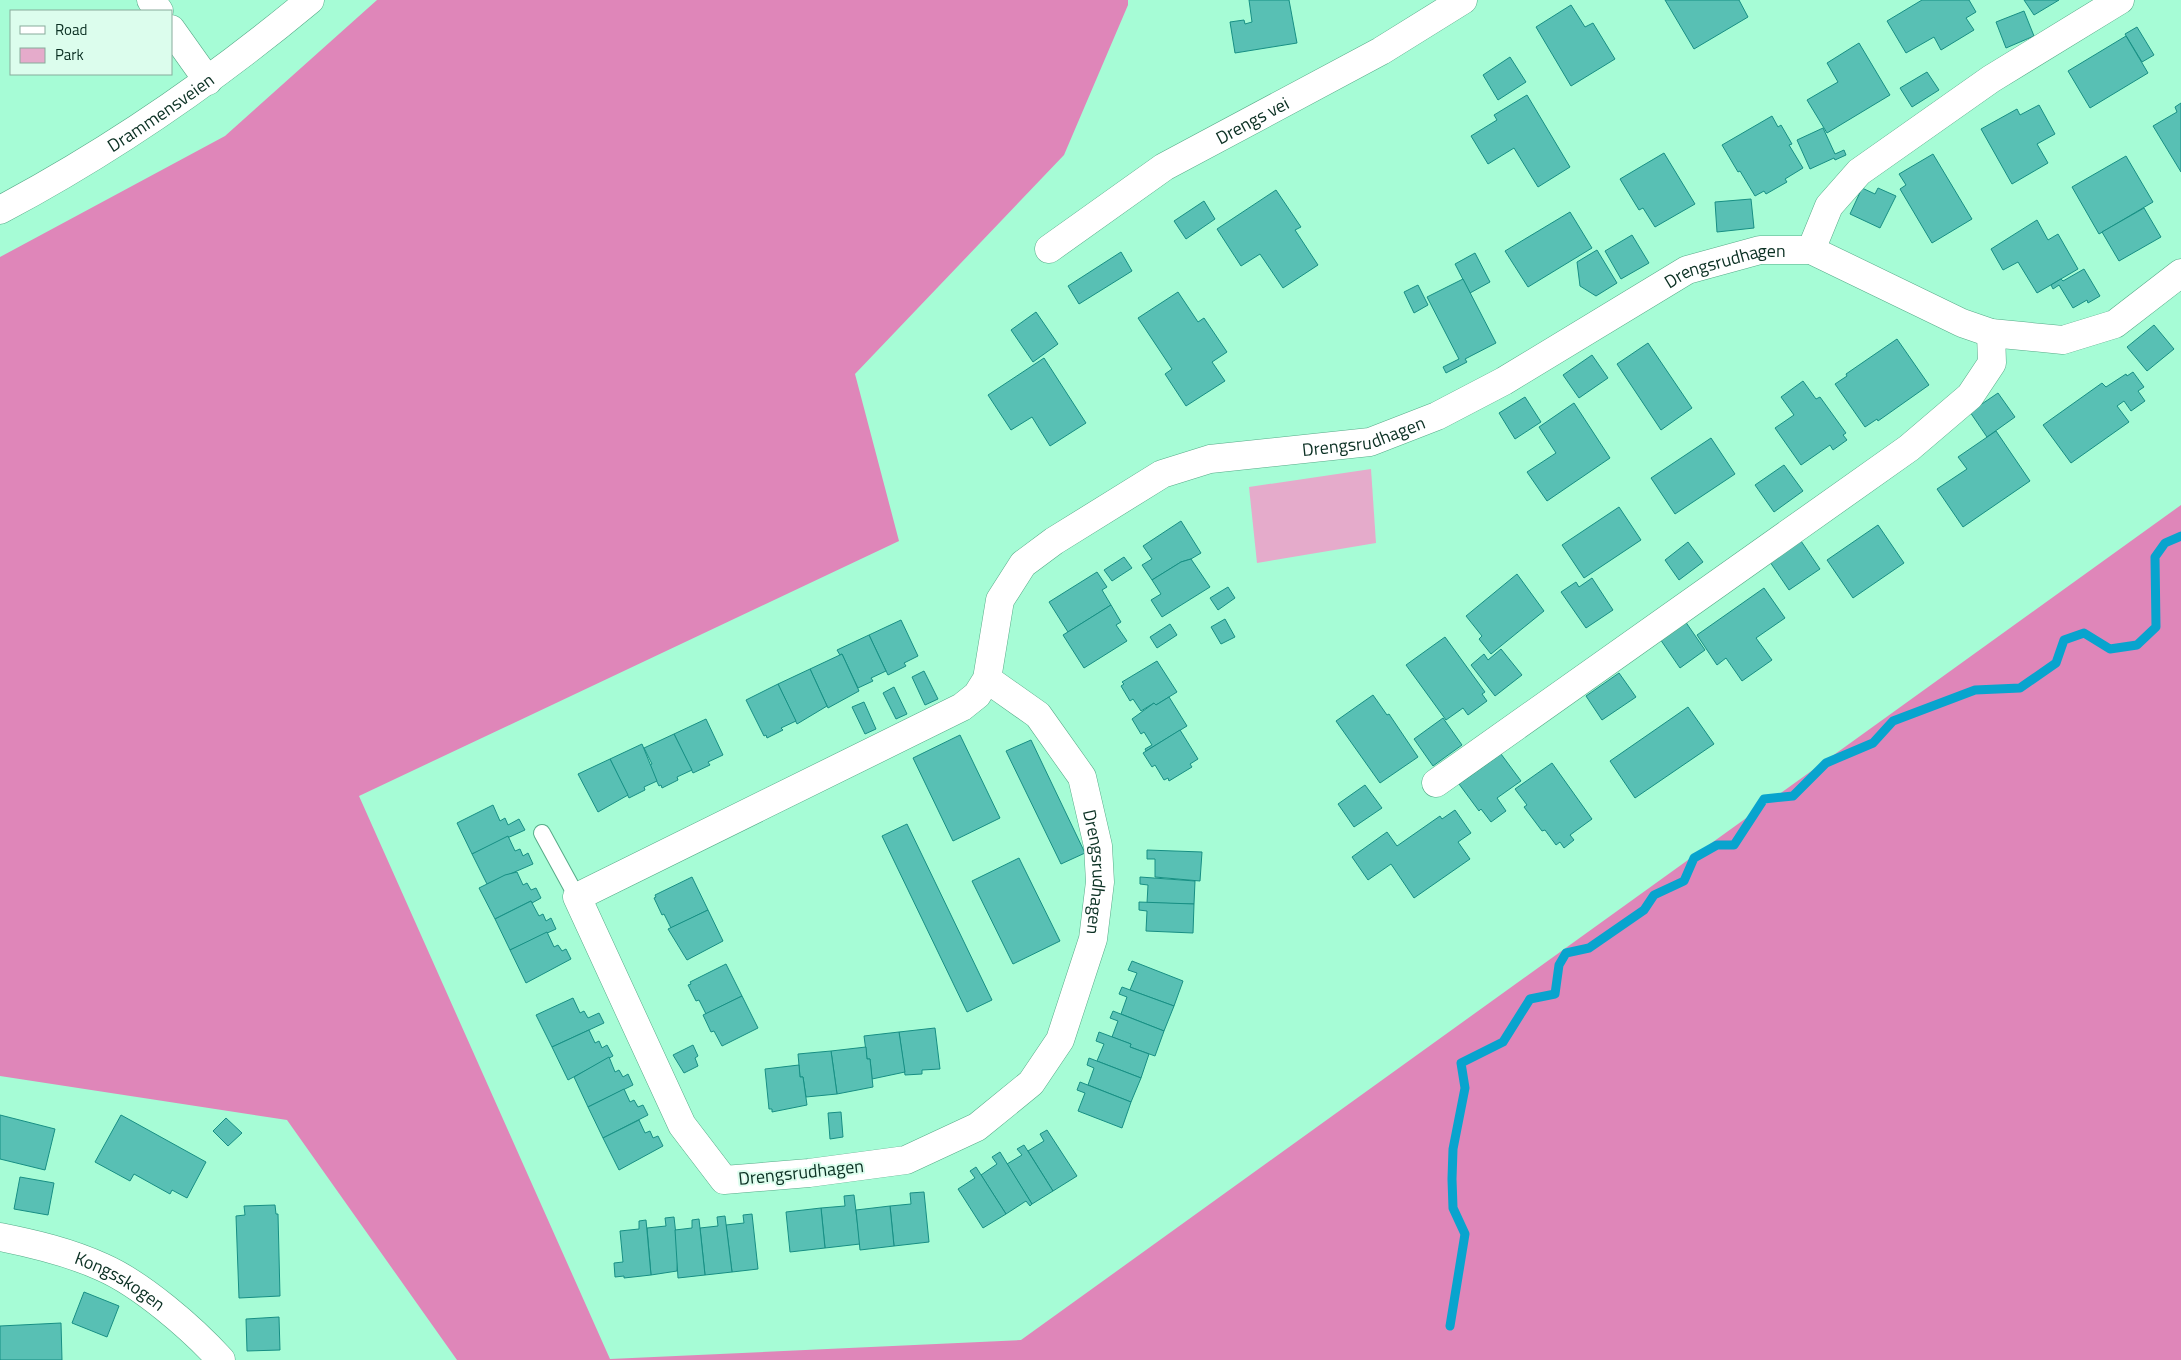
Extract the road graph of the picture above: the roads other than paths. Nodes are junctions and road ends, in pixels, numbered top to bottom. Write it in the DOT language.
graph roads {
  1 [pos="310,0"];
  2 [pos="1463,0"];
  3 [pos="2120,0"];
  4 [pos="172,30"];
  5 [pos="208,81"];
  6 [pos="0,210"];
  7 [pos="1049,249"];
  8 [pos="1811,250"];
  9 [pos="2181,274"];
  10 [pos="1991,333"];
  11 [pos="988,679"];
  12 [pos="1436,783"];
  13 [pos="542,833"];
  14 [pos="578,897"];
  15 [pos="0,1236"];
  16 [pos="221,1360"];
  1 -- 5 [label="street, Drammensveien"];
  2 -- 7 [label="street, Drengs vei"];
  3 -- 8 [label="street, Drengsrudhagen"];
  4 -- 5 [label="street"];
  5 -- 6 [label="street, Drammensveien"];
  8 -- 10 [label="street, Drengsrudhagen"];
  8 -- 11 [label="street, Drengsrudhagen"];
  9 -- 10 [label="street, Drengsrudhagen"];
  10 -- 12 [label="street"];
  11 -- 14 [label="street, Drengsrudhagen"];
  11 -- 14 [label="street, Drengsrudhagen"];
  13 -- 14 [label="lane"];
  15 -- 16 [label="street, Kongsskogen"];
}
